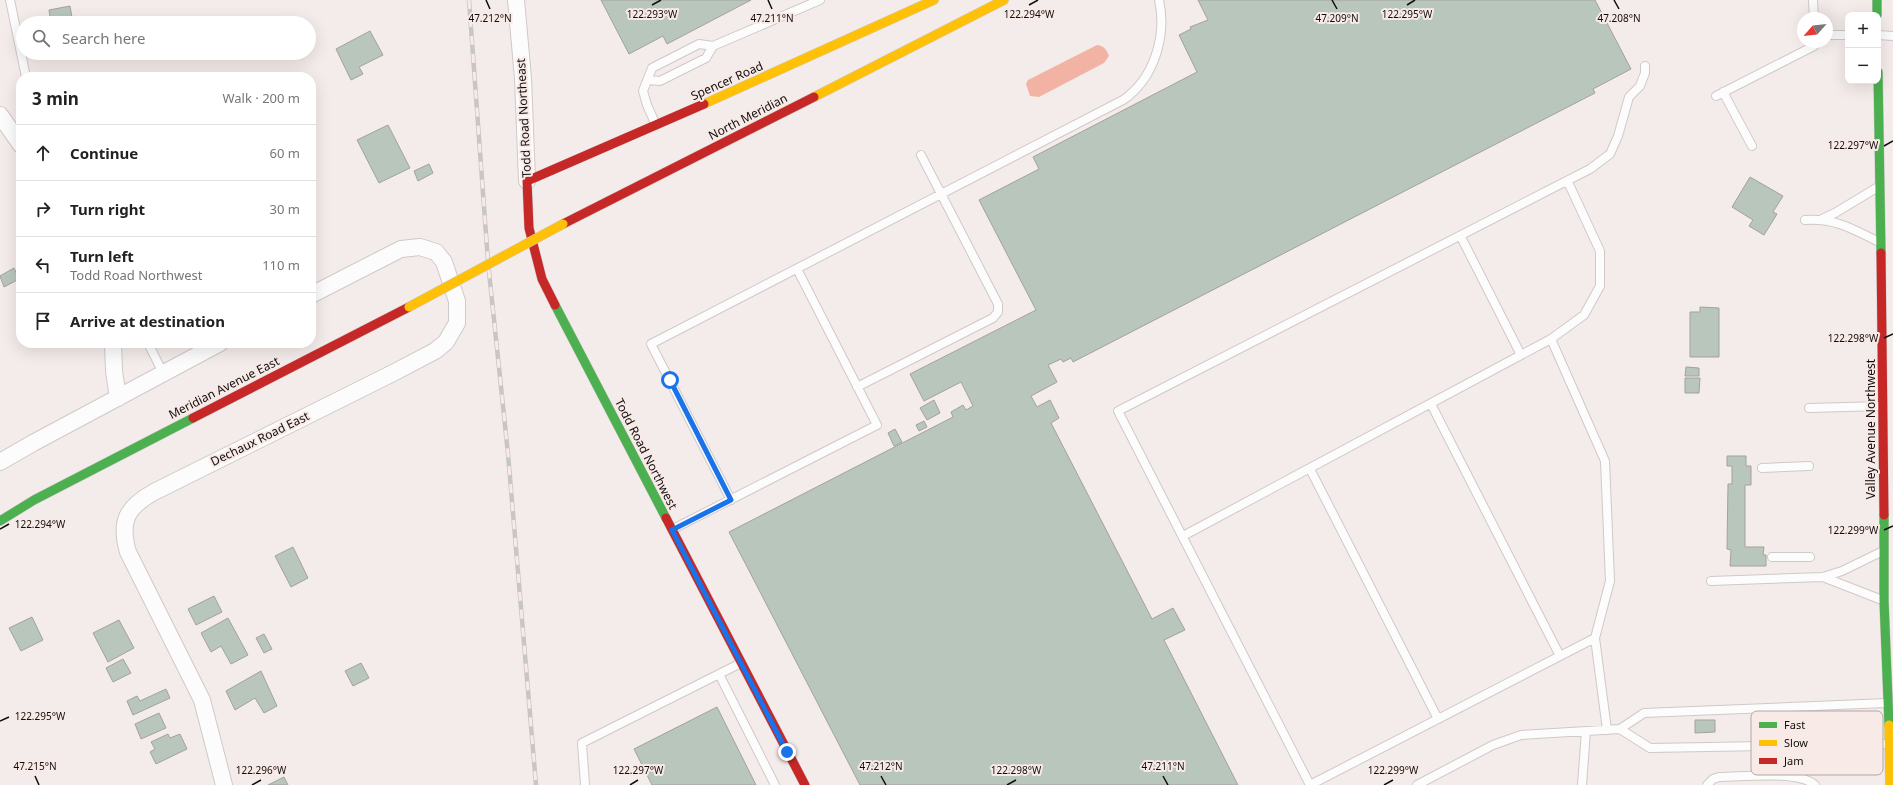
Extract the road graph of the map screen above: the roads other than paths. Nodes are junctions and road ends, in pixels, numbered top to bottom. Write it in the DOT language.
graph roads {
  1 [pos="10,0"];
  2 [pos="516,0"];
  3 [pos="820,0"];
  4 [pos="934,0"];
  5 [pos="1004,0"];
  6 [pos="1159,0"];
  7 [pos="1813,0"];
  8 [pos="1877,0"];
  9 [pos="1814,12"];
  10 [pos="1877,12"];
  11 [pos="16,29"];
  12 [pos="1833,35"];
  13 [pos="1845,35"];
  14 [pos="1881,35"];
  15 [pos="1893,36"];
  16 [pos="713,46"];
  17 [pos="1810,48"];
  18 [pos="22,60"];
  19 [pos="1645,66"];
  20 [pos="25,72"];
  21 [pos="648,80"];
  22 [pos="1878,84"];
  23 [pos="1723,92"];
  24 [pos="1716,96"];
  25 [pos="0,115"];
  26 [pos="657,126"];
  27 [pos="16,138"];
  28 [pos="1752,146"];
  29 [pos="921,155"];
  30 [pos="527,181"];
  31 [pos="1568,182"];
  32 [pos="1880,186"];
  33 [pos="941,194"];
  34 [pos="1822,219"];
  35 [pos="1805,220"];
  36 [pos="531,237"];
  37 [pos="1460,237"];
  38 [pos="1881,243"];
  39 [pos="504,257"];
  40 [pos="797,269"];
  41 [pos="316,292"];
  42 [pos="1551,338"];
  43 [pos="113,348"];
  44 [pos="150,348"];
  45 [pos="210,348"];
  46 [pos="1521,355"];
  47 [pos="163,373"];
  48 [pos="857,387"];
  49 [pos="118,398"];
  50 [pos="1430,404"];
  51 [pos="1883,406"];
  52 [pos="1809,408"];
  53 [pos="0,462"];
  54 [pos="1809,466"];
  55 [pos="1762,468"];
  56 [pos="1310,469"];
  57 [pos="731,500"];
  58 [pos="0,521"];
  59 [pos="672,530"];
  60 [pos="1183,536"];
  61 [pos="1884,550"];
  62 [pos="1772,557"];
  63 [pos="1810,557"];
  64 [pos="1824,577"];
  65 [pos="1711,581"];
  66 [pos="1884,601"];
  67 [pos="1595,638"];
  68 [pos="1560,656"];
  69 [pos="742,663"];
  70 [pos="718,674"];
  71 [pos="1889,703"];
  72 [pos="1438,719"];
  73 [pos="1620,729"];
  74 [pos="1607,730"];
  75 [pos="1586,731"];
  76 [pos="1891,732"];
  77 [pos="1883,744"];
  78 [pos="1890,744"];
  79 [pos="1751,746"];
  80 [pos="224,785"];
  81 [pos="585,785"];
  82 [pos="775,785"];
  83 [pos="805,785"];
  84 [pos="1310,785"];
  85 [pos="1417,785"];
  86 [pos="1582,785"];
  87 [pos="1707,785"];
  88 [pos="1815,785"];
  89 [pos="1890,785"];
  1 -- 11 [label="lane"];
  2 -- 30 [label="street, Todd Road Northeast"];
  3 -- 16 [label="lane"];
  4 -- 26 [label="main road, Spencer Road"];
  5 -- 39 [label="main road, North Meridian, bridge"];
  6 -- 33 [label="lane"];
  7 -- 9 [label="lane"];
  8 -- 10 [label="main road"];
  12 -- 13 [label="lane"];
  14 -- 15 [label="lane"];
  16 -- 21 [label="lane"];
  16 -- 21 [label="lane"];
  17 -- 23 [label="lane"];
  18 -- 20 [label="lane"];
  19 -- 31 [label="lane"];
  21 -- 26 [label="lane"];
  22 -- 32 [label="main road, Valley Avenue Northwest"];
  23 -- 24 [label="lane"];
  23 -- 28 [label="lane"];
  25 -- 27 [label="street"];
  26 -- 30 [label="main road, Spencer Road"];
  29 -- 33 [label="lane"];
  30 -- 36 [label="main road, Todd Road Northeast"];
  31 -- 37 [label="lane"];
  31 -- 42 [label="lane"];
  32 -- 34 [label="lane"];
  32 -- 38 [label="main road, Valley Avenue Northwest"];
  33 -- 40 [label="lane"];
  33 -- 48 [label="lane"];
  34 -- 35 [label="lane"];
  34 -- 38 [label="lane"];
  36 -- 59 [label="main road, Todd Road Northwest"];
  37 -- 46 [label="lane"];
  37 -- 60 [label="lane"];
  38 -- 51 [label="main road, Valley Avenue Northwest"];
  39 -- 58 [label="main road, Meridian Avenue East, bridge"];
  40 -- 48 [label="lane"];
  40 -- 57 [label="lane"];
  41 -- 80 [label="street, Dechaux Road East"];
  42 -- 46 [label="lane"];
  42 -- 67 [label="lane"];
  43 -- 49 [label="street"];
  44 -- 47 [label="lane"];
  45 -- 47 [label="street"];
  46 -- 50 [label="lane"];
  47 -- 49 [label="street"];
  48 -- 57 [label="lane"];
  49 -- 53 [label="street"];
  50 -- 56 [label="lane"];
  50 -- 68 [label="lane"];
  51 -- 52 [label="lane"];
  51 -- 61 [label="main road, Valley Avenue Northwest"];
  54 -- 55 [label="lane"];
  56 -- 60 [label="lane"];
  56 -- 72 [label="lane"];
  57 -- 59 [label="lane"];
  59 -- 69 [label="main road, Todd Road Northwest"];
  60 -- 84 [label="lane"];
  61 -- 64 [label="lane"];
  61 -- 66 [label="main road, Valley Avenue Northwest"];
  62 -- 63 [label="lane"];
  64 -- 65 [label="lane"];
  64 -- 66 [label="lane"];
  66 -- 71 [label="main road, Valley Avenue Northwest"];
  67 -- 68 [label="lane"];
  67 -- 74 [label="lane"];
  68 -- 72 [label="lane"];
  69 -- 70 [label="lane"];
  69 -- 83 [label="main road, Todd Road Northwest"];
  70 -- 81 [label="lane"];
  70 -- 82 [label="lane"];
  71 -- 73 [label="lane"];
  71 -- 76 [label="main road, Valley Avenue Northwest"];
  72 -- 84 [label="lane"];
  73 -- 74 [label="lane"];
  73 -- 79 [label="lane"];
  74 -- 75 [label="lane"];
  75 -- 85 [label="lane"];
  75 -- 86 [label="lane"];
  76 -- 78 [label="main road, Valley Avenue Northwest"];
  77 -- 78 [label="lane"];
  78 -- 89 [label="main road, Valley Avenue Northwest"];
  87 -- 88 [label="lane"];
}
